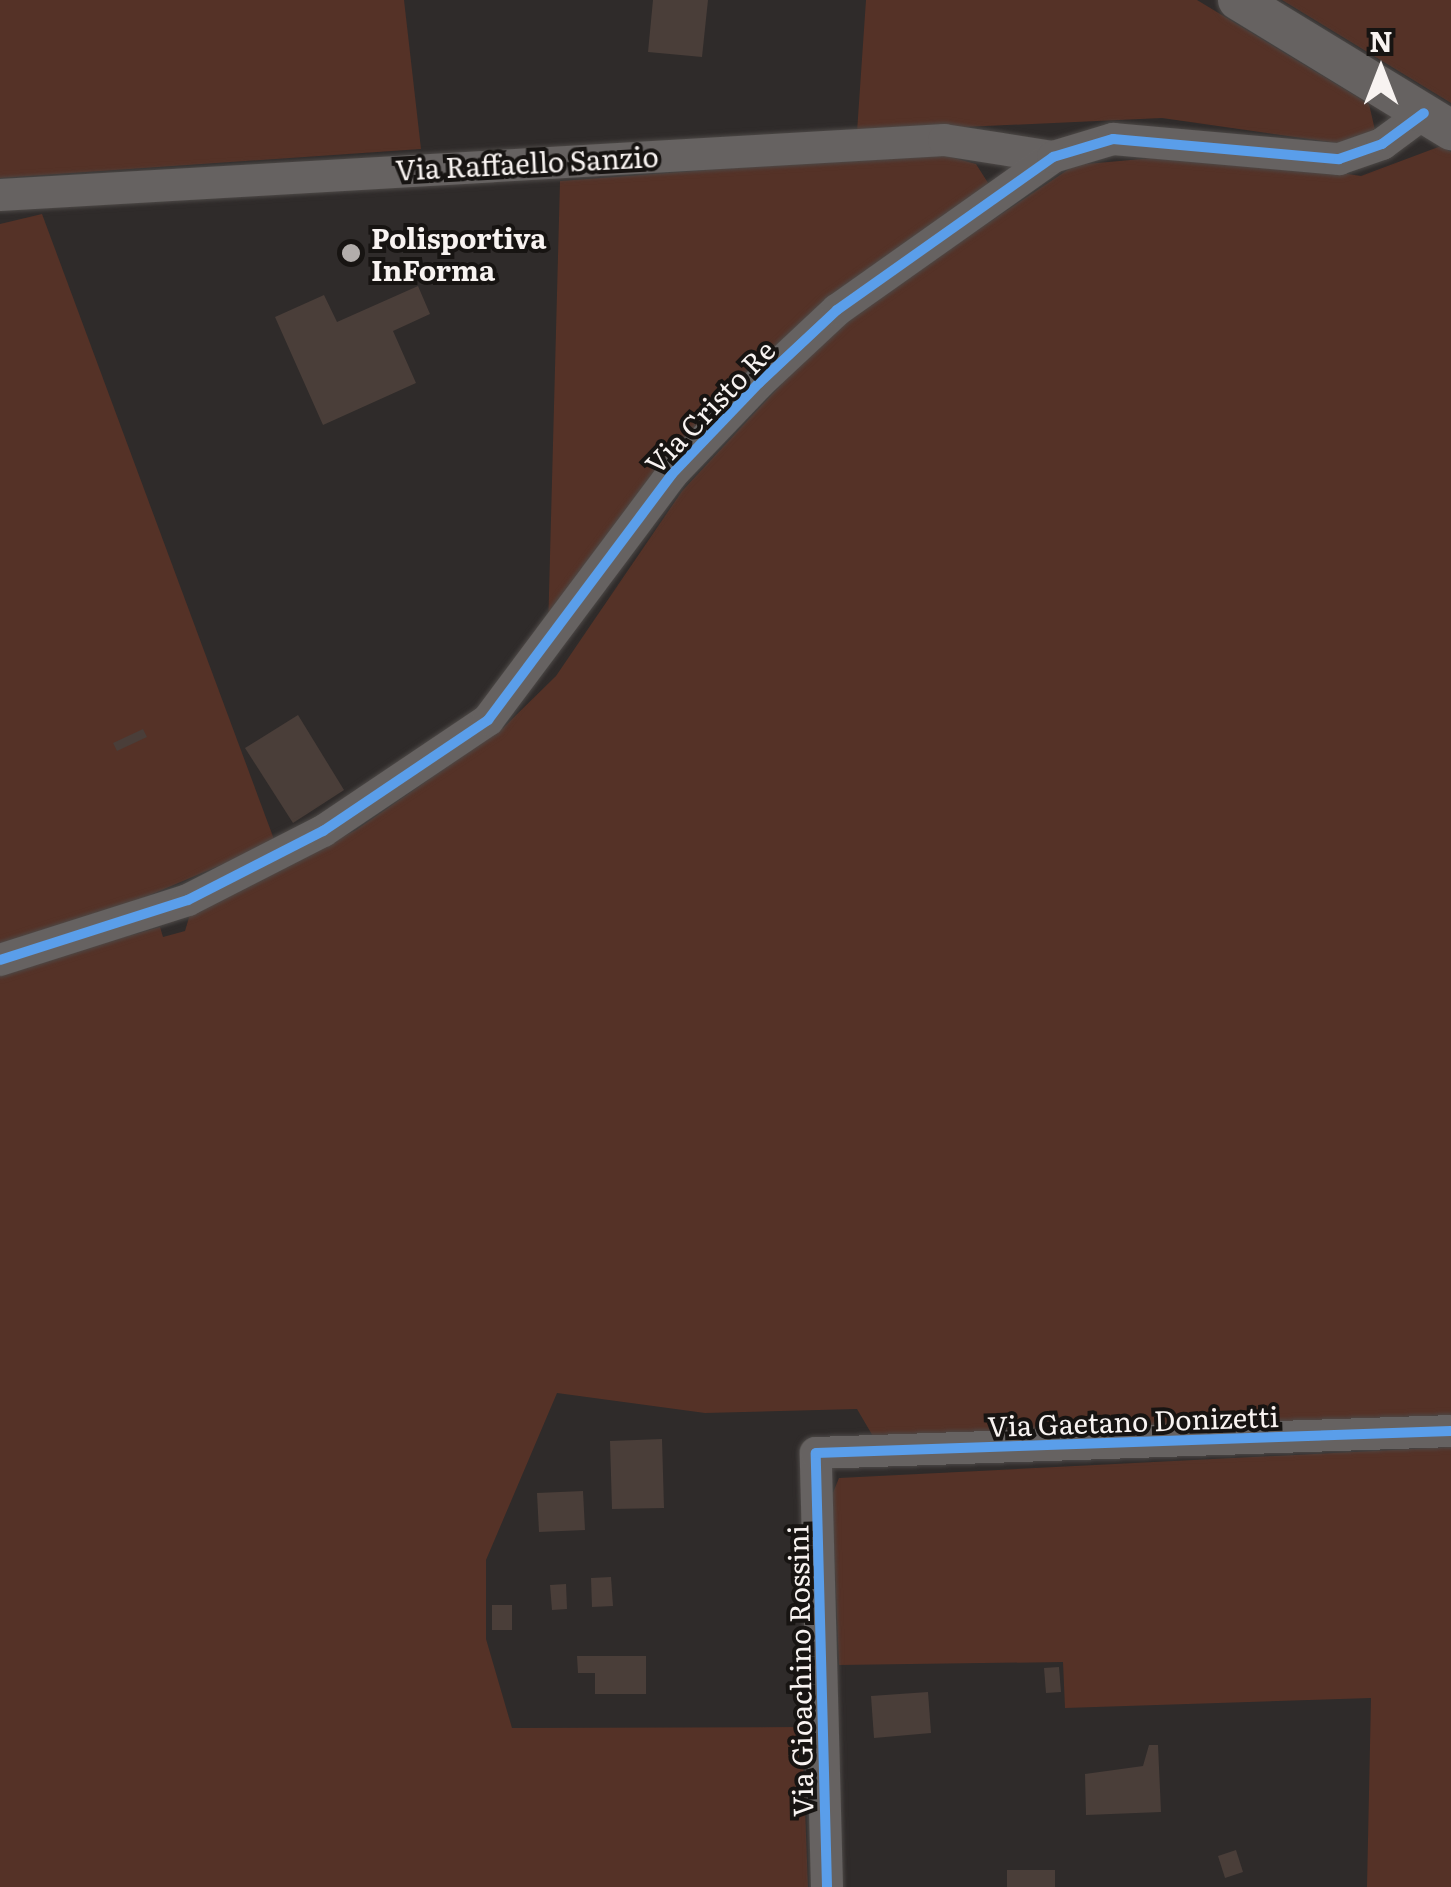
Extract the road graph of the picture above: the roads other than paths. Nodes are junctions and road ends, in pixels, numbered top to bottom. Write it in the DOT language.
graph roads {
  1 [pos="1238,0"];
  2 [pos="1437,121"];
  3 [pos="1053,157"];
  4 [pos="0,195"];
  5 [pos="0,960"];
  6 [pos="1451,1431"];
  7 [pos="816,1454"];
  8 [pos="827,1887"];
  1 -- 2 [label="street"];
  2 -- 3 [label="street, Via Cristo Re"];
  3 -- 4 [label="street, Via Raffaello Sanzio"];
  3 -- 5 [label="street, Via Cristo Re"];
  6 -- 7 [label="street, Via Gaetano Donizetti"];
  7 -- 8 [label="street, Via Gioachino Rossini"];
}
